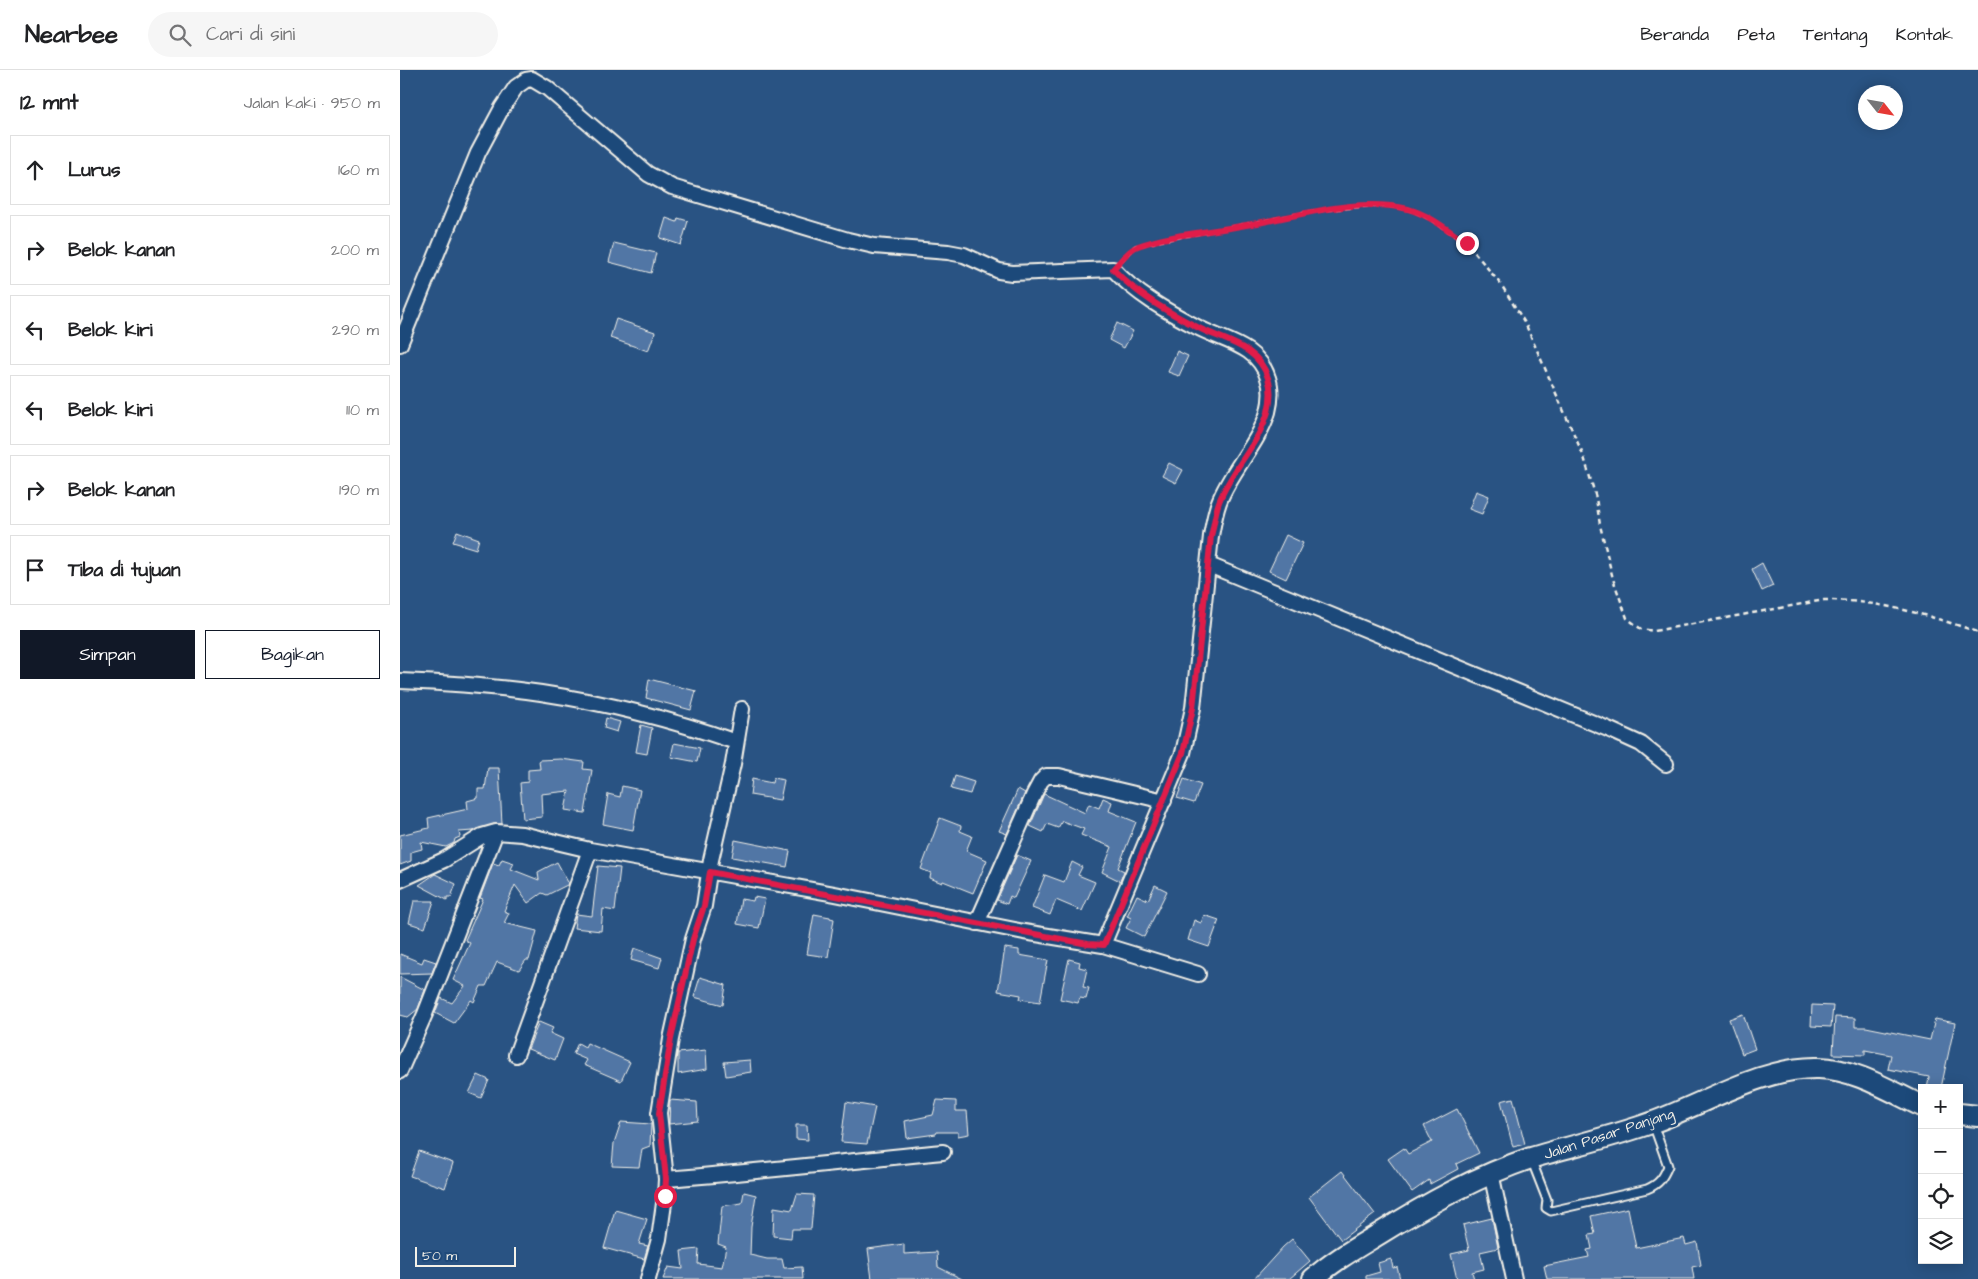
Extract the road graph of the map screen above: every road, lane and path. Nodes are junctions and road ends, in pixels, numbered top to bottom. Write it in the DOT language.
graph roads {
  1 [pos="1113,269"];
  2 [pos="400,344"];
  3 [pos="1209,565"];
  4 [pos="1978,632"];
  5 [pos="400,681"];
  6 [pos="742,709"];
  7 [pos="736,742"];
  8 [pos="1666,764"];
  9 [pos="1164,801"];
  10 [pos="496,832"];
  11 [pos="590,850"];
  12 [pos="710,872"];
  13 [pos="400,880"];
  14 [pos="977,923"];
  15 [pos="1104,945"];
  16 [pos="1198,974"];
  17 [pos="516,1055"];
  18 [pos="400,1071"];
  19 [pos="1918,1104"];
  20 [pos="1963,1114"];
  21 [pos="1978,1116"];
  22 [pos="1652,1123"];
  23 [pos="942,1152"];
  24 [pos="1531,1158"];
  25 [pos="1491,1173"];
  26 [pos="666,1179"];
  27 [pos="648,1279"];
  28 [pos="1313,1279"];
  29 [pos="1514,1279"];
  1 -- 2 [label="street"];
  1 -- 3 [label="street"];
  1 -- 4 [label="path"];
  3 -- 8 [label="street"];
  3 -- 9 [label="street"];
  5 -- 7 [label="street"];
  6 -- 7 [label="street"];
  7 -- 12 [label="street"];
  9 -- 14 [label="street"];
  9 -- 15 [label="street"];
  10 -- 11 [label="street"];
  10 -- 13 [label="street"];
  10 -- 18 [label="street"];
  11 -- 12 [label="street"];
  11 -- 17 [label="street"];
  12 -- 14 [label="street"];
  12 -- 26 [label="street"];
  14 -- 15 [label="street"];
  15 -- 16 [label="street"];
  19 -- 22 [label="main road, Jalan Pasar Panjang"];
  20 -- 21 [label="main road"];
  22 -- 24 [label="main road, Jalan Pasar Panjang"];
  22 -- 24 [label="lane"];
  23 -- 26 [label="street"];
  24 -- 25 [label="main road, Jalan Pasar Panjang"];
  25 -- 28 [label="main road, Jalan Pasar Panjang"];
  25 -- 29 [label="street"];
  26 -- 27 [label="street"];
}
